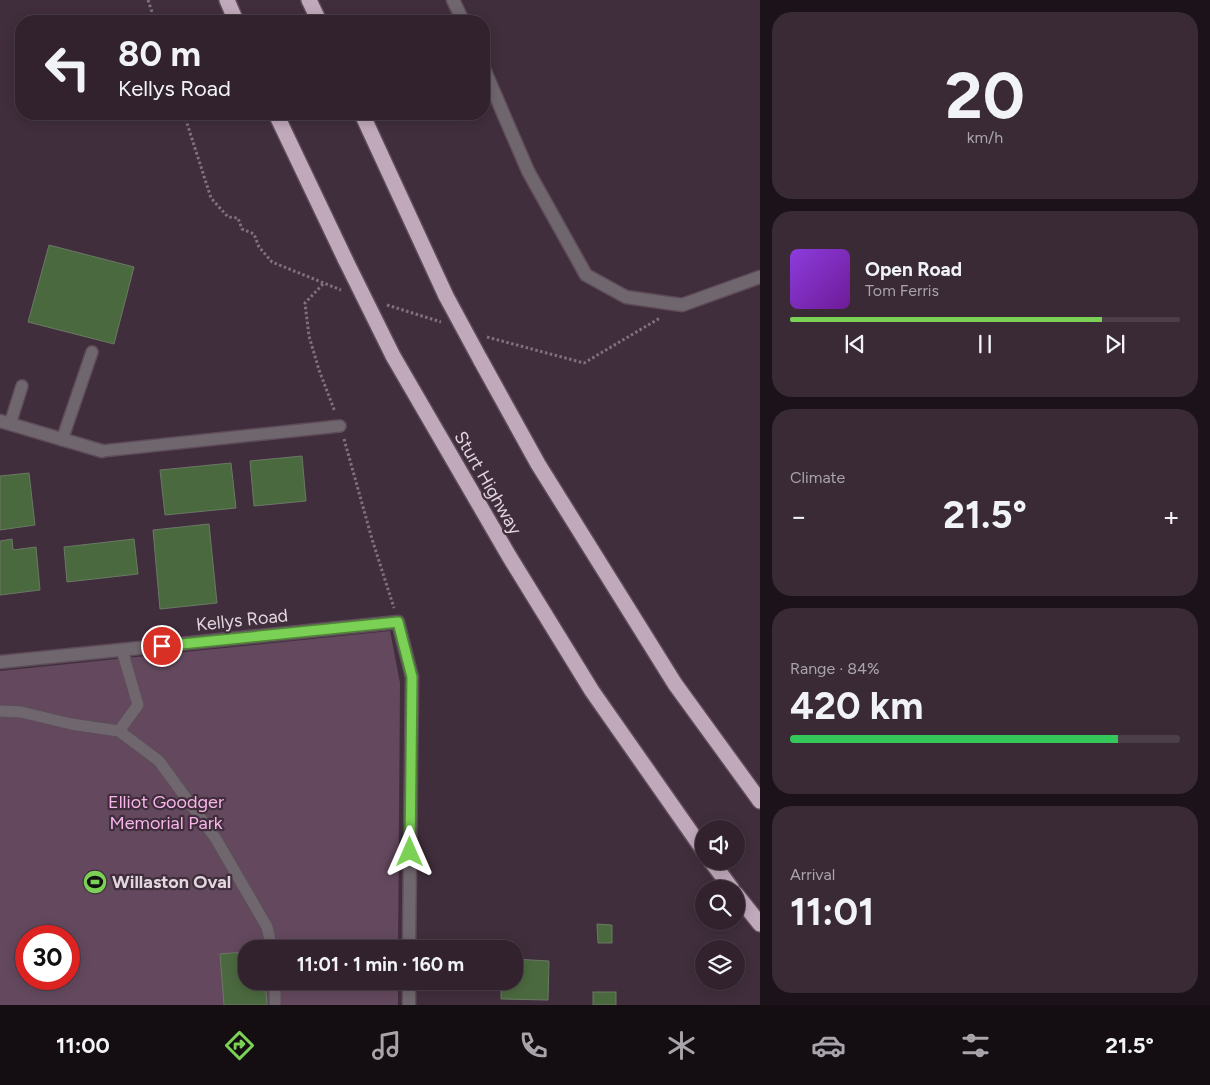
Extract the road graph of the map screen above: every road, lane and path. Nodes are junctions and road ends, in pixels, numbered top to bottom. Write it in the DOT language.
graph roads {
  1 [pos="148,0"];
  2 [pos="227,0"];
  3 [pos="309,0"];
  4 [pos="454,0"];
  5 [pos="152,15"];
  6 [pos="233,15"];
  7 [pos="316,15"];
  8 [pos="460,15"];
  9 [pos="490,83"];
  10 [pos="186,120"];
  11 [pos="279,120"];
  12 [pos="365,120"];
  13 [pos="760,277"];
  14 [pos="322,284"];
  15 [pos="351,293"];
  16 [pos="380,302"];
  17 [pos="682,305"];
  18 [pos="446,323"];
  19 [pos="484,336"];
  20 [pos="92,352"];
  21 [pos="22,386"];
  22 [pos="5,423"];
  23 [pos="340,426"];
  24 [pos="62,440"];
  25 [pos="102,452"];
  26 [pos="398,622"];
  27 [pos="122,650"];
  28 [pos="0,662"];
  29 [pos="0,711"];
  30 [pos="119,731"];
  31 [pos="760,801"];
  32 [pos="695,838"];
  33 [pos="745,905"];
  34 [pos="760,924"];
  35 [pos="270,940"];
  36 [pos="410,940"];
  37 [pos="275,990"];
  38 [pos="409,990"];
  39 [pos="275,1005"];
  40 [pos="409,1005"];
  1 -- 5 [label="path"];
  2 -- 6 [label="highway"];
  3 -- 7 [label="highway"];
  4 -- 8 [label="street"];
  9 -- 17 [label="street"];
  10 -- 14 [label="path"];
  11 -- 32 [label="highway, Sturt Highway, bridge"];
  12 -- 31 [label="highway, bridge"];
  13 -- 17 [label="street"];
  14 -- 15 [label="path"];
  14 -- 23 [label="path"];
  16 -- 18 [label="path"];
  17 -- 19 [label="path"];
  20 -- 24 [label="lane"];
  21 -- 22 [label="lane"];
  22 -- 24 [label="street"];
  23 -- 25 [label="lane"];
  23 -- 26 [label="path"];
  24 -- 25 [label="street"];
  26 -- 27 [label="street, Kellys Road"];
  26 -- 36 [label="street"];
  27 -- 28 [label="street, Kellys Road"];
  27 -- 30 [label="lane"];
  29 -- 30 [label="lane"];
  30 -- 35 [label="lane"];
  33 -- 34 [label="highway"];
  37 -- 39 [label="lane"];
  38 -- 40 [label="street"];
}
